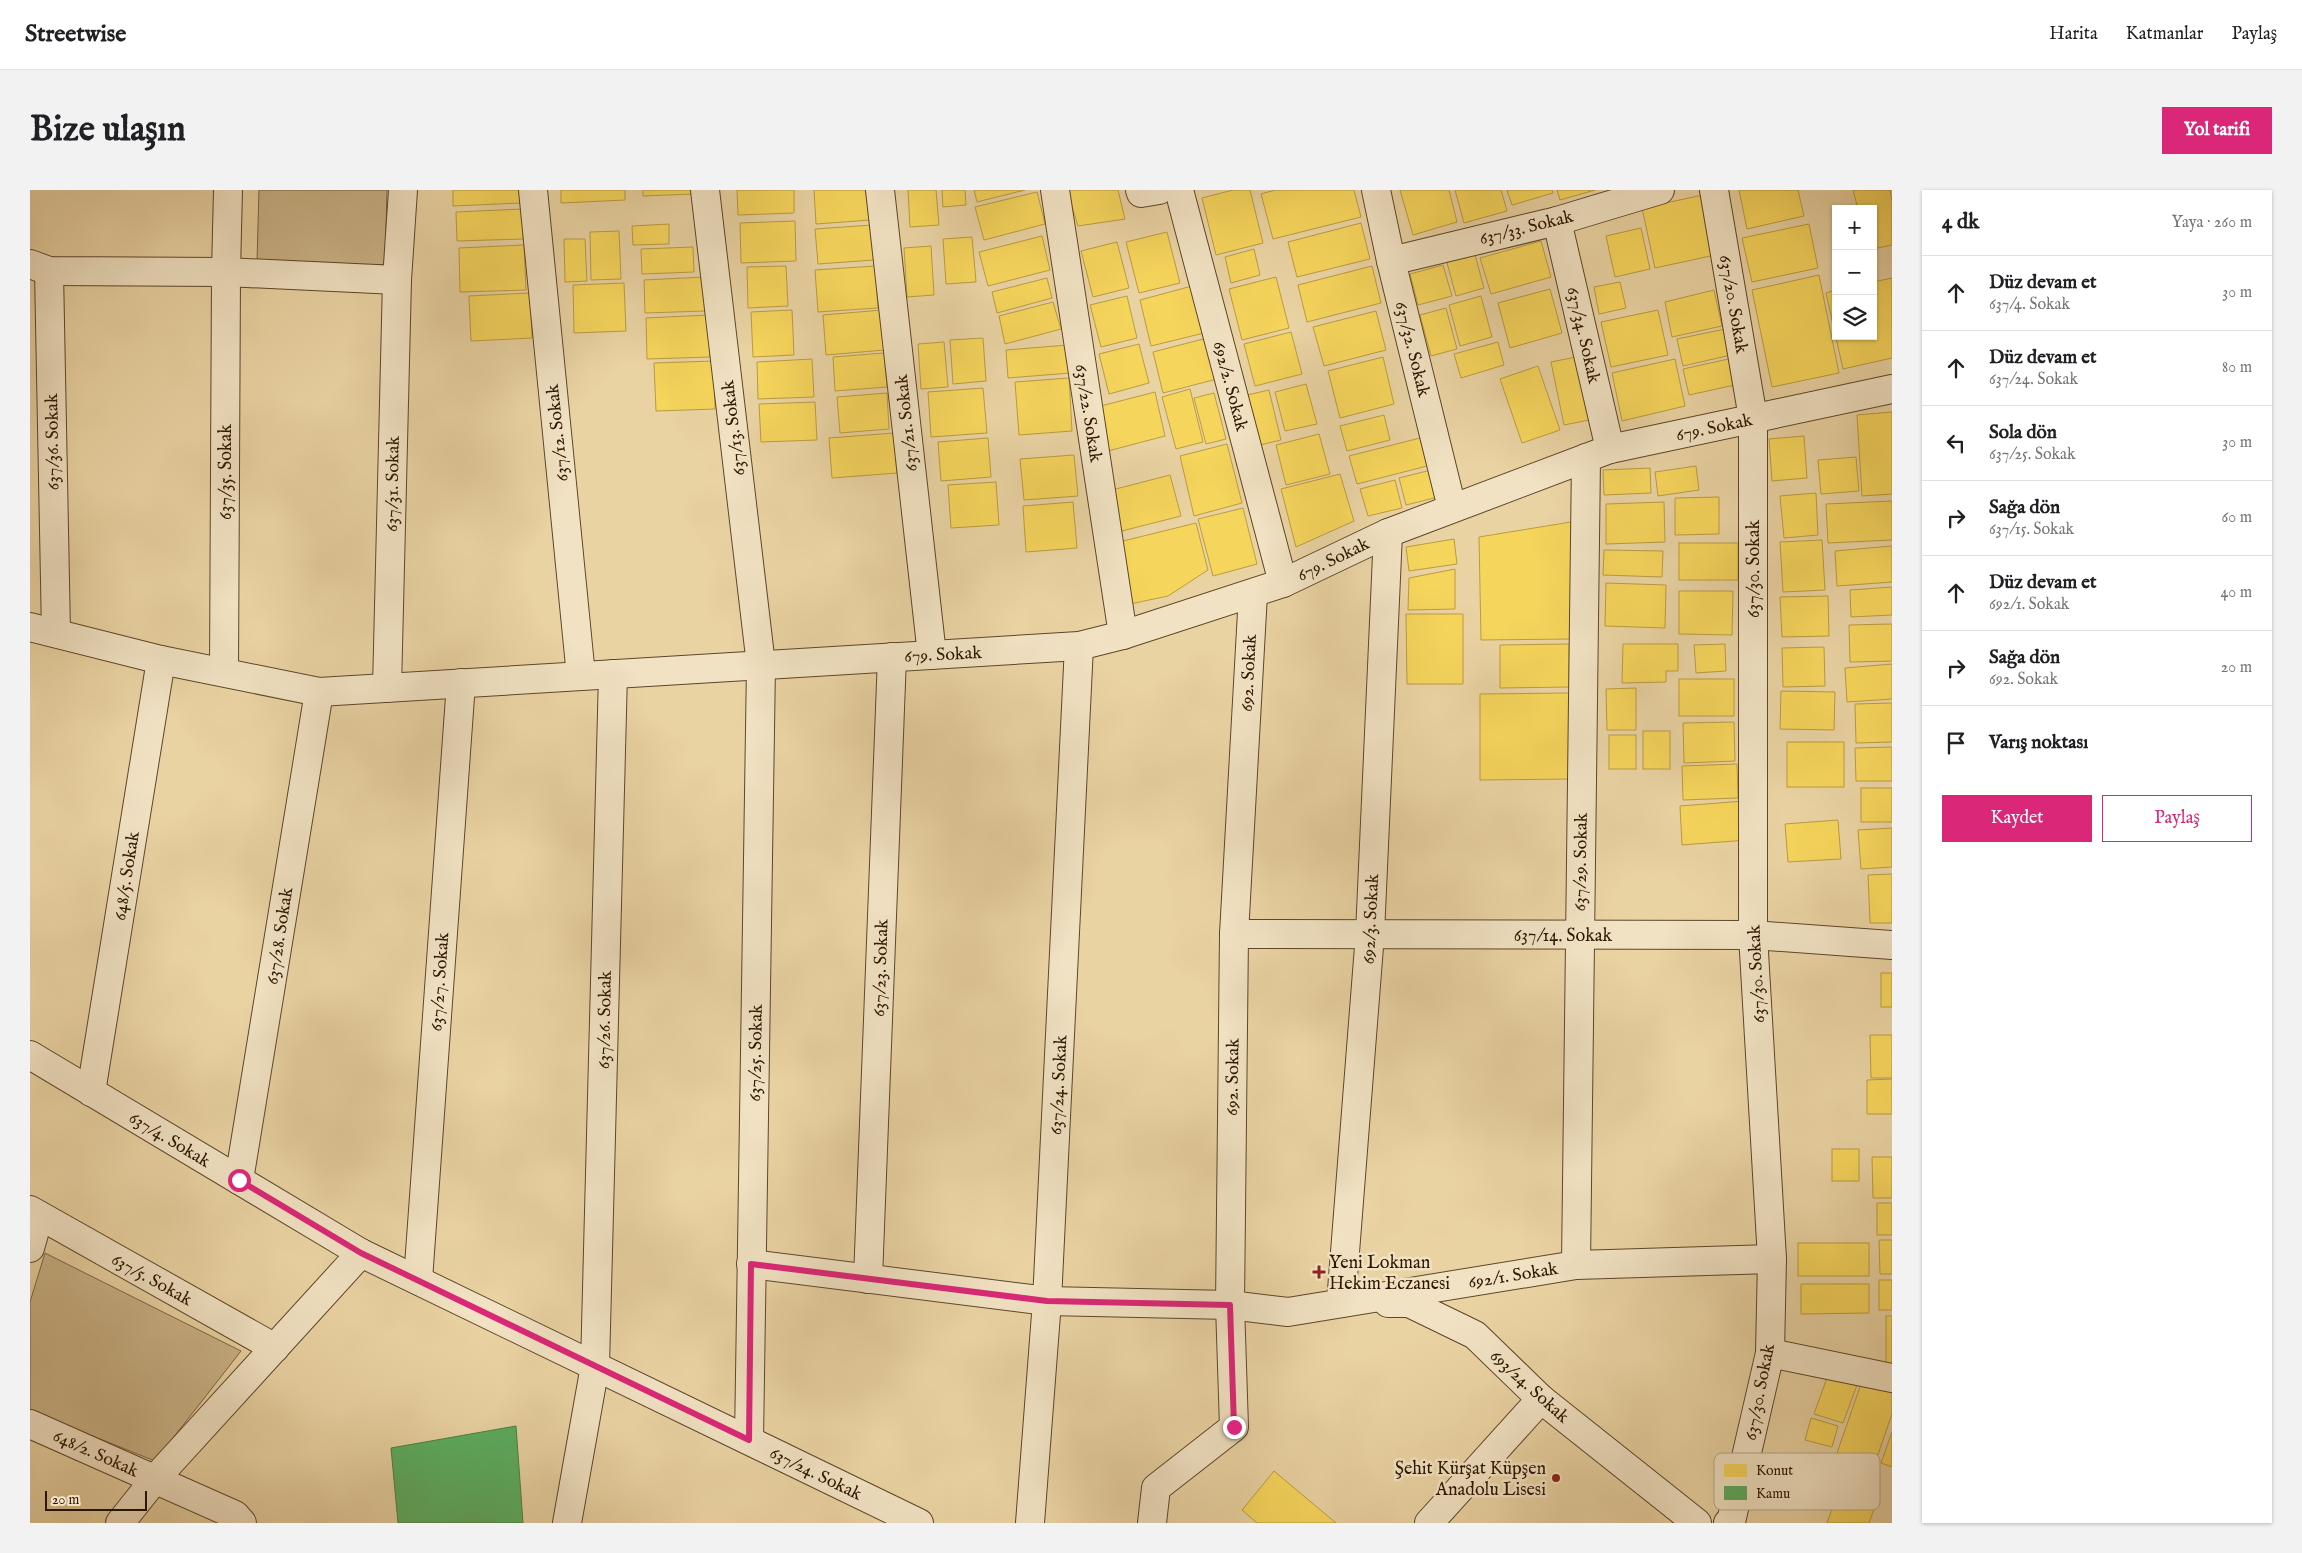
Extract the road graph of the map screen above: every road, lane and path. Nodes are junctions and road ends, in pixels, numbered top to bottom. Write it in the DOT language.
graph roads {
  1 [pos="228,190"];
  2 [pos="403,190"];
  3 [pos="533,190"];
  4 [pos="705,190"];
  5 [pos="880,190"];
  6 [pos="1055,190"];
  7 [pos="1140,190"];
  8 [pos="1159,190"];
  9 [pos="1179,190"];
  10 [pos="1376,190"];
  11 [pos="1660,190"];
  12 [pos="1714,190"];
  13 [pos="1557,220"];
  14 [pos="1391,260"];
  15 [pos="40,268"];
  16 [pos="226,272"];
  17 [pos="397,280"];
  18 [pos="41,372"];
  19 [pos="1892,389"];
  20 [pos="1753,418"];
  21 [pos="1598,453"];
  22 [pos="1452,508"];
  23 [pos="1388,533"];
  24 [pos="1283,583"];
  25 [pos="1253,594"];
  26 [pos="43,630"];
  27 [pos="1123,635"];
  28 [pos="1079,646"];
  29 [pos="932,655"];
  30 [pos="892,657"];
  31 [pos="161,660"];
  32 [pos="761,665"];
  33 [pos="224,672"];
  34 [pos="613,674"];
  35 [pos="581,676"];
  36 [pos="461,683"];
  37 [pos="387,688"];
  38 [pos="319,692"];
  39 [pos="1234,934"];
  40 [pos="1370,934"];
  41 [pos="1753,935"];
  42 [pos="1579,936"];
  43 [pos="1892,945"];
  44 [pos="30,1056"];
  45 [pos="91,1092"];
  46 [pos="239,1180"];
  47 [pos="34,1213"];
  48 [pos="30,1248"];
  49 [pos="361,1253"];
  50 [pos="1772,1259"];
  51 [pos="751,1264"];
  52 [pos="1576,1265"];
  53 [pos="868,1279"];
  54 [pos="418,1280"];
  55 [pos="1047,1301"];
  56 [pos="1341,1303"];
  57 [pos="1230,1305"];
  58 [pos="274,1348"];
  59 [pos="1770,1353"];
  60 [pos="595,1366"];
  61 [pos="1892,1378"];
  62 [pos="1541,1399"];
  63 [pos="30,1424"];
  64 [pos="749,1440"];
  65 [pos="1747,1453"];
  66 [pos="155,1479"];
  67 [pos="1734,1510"];
  68 [pos="120,1523"];
  69 [pos="242,1523"];
  70 [pos="567,1523"];
  71 [pos="919,1523"];
  72 [pos="1030,1523"];
  73 [pos="1152,1523"];
  74 [pos="1429,1523"];
  75 [pos="1697,1523"];
  76 [pos="1728,1523"];
  1 -- 16 [label="street, 637/35. Sokak"];
  2 -- 17 [label="street, 637/31. Sokak"];
  3 -- 35 [label="street, 637/12. Sokak"];
  4 -- 32 [label="street, 637/13. Sokak"];
  5 -- 29 [label="street, 637/21. Sokak"];
  6 -- 27 [label="street, 637/22. Sokak"];
  7 -- 8 [label="street"];
  9 -- 24 [label="street, 692/2. Sokak"];
  10 -- 14 [label="street, 637/32. Sokak"];
  11 -- 13 [label="street, 637/33. Sokak"];
  12 -- 20 [label="street, 637/20. Sokak"];
  13 -- 14 [label="street, 637/33. Sokak"];
  13 -- 21 [label="street, 637/34. Sokak"];
  14 -- 22 [label="street, 637/32. Sokak"];
  15 -- 16 [label="street"];
  15 -- 18 [label="street, 637/36. Sokak"];
  16 -- 17 [label="street"];
  16 -- 33 [label="street, 637/35. Sokak"];
  17 -- 37 [label="street, 637/31. Sokak"];
  18 -- 26 [label="street, 637/36. Sokak"];
  19 -- 20 [label="street, 679. Sokak"];
  20 -- 21 [label="street, 679. Sokak"];
  20 -- 41 [label="street, 637/30. Sokak"];
  21 -- 22 [label="street, 679. Sokak"];
  21 -- 42 [label="street, 637/29. Sokak"];
  22 -- 23 [label="street, 679. Sokak"];
  23 -- 24 [label="street, 679. Sokak"];
  23 -- 40 [label="street, 692/3. Sokak"];
  24 -- 25 [label="street, 679. Sokak"];
  25 -- 27 [label="street, 679. Sokak"];
  25 -- 39 [label="street, 692. Sokak"];
  26 -- 31 [label="street, 679. Sokak"];
  27 -- 28 [label="street, 679. Sokak"];
  28 -- 29 [label="street, 679. Sokak"];
  28 -- 55 [label="street, 637/24. Sokak"];
  29 -- 30 [label="street, 679. Sokak"];
  30 -- 32 [label="street, 679. Sokak"];
  30 -- 53 [label="street, 637/23. Sokak"];
  31 -- 33 [label="street, 679. Sokak"];
  31 -- 45 [label="street, 648/5. Sokak"];
  32 -- 34 [label="street, 679. Sokak"];
  32 -- 51 [label="street, 637/25. Sokak"];
  33 -- 38 [label="street, 679. Sokak"];
  34 -- 35 [label="street, 679. Sokak"];
  34 -- 60 [label="street, 637/26. Sokak"];
  35 -- 36 [label="street, 679. Sokak"];
  36 -- 37 [label="street, 679. Sokak"];
  36 -- 54 [label="street, 637/27. Sokak"];
  37 -- 38 [label="street, 679. Sokak"];
  38 -- 46 [label="street, 637/28. Sokak"];
  39 -- 40 [label="street, 637/14. Sokak"];
  39 -- 57 [label="street, 692. Sokak"];
  40 -- 42 [label="street, 637/14. Sokak"];
  40 -- 56 [label="street, 692/3. Sokak"];
  41 -- 42 [label="street, 637/14. Sokak"];
  41 -- 43 [label="street, 637/14. Sokak"];
  41 -- 50 [label="street, 637/30. Sokak"];
  42 -- 52 [label="street, 637/29. Sokak"];
  44 -- 45 [label="street, 637/4. Sokak"];
  45 -- 46 [label="street, 637/4. Sokak"];
  46 -- 49 [label="street, 637/4. Sokak"];
  47 -- 48 [label="street"];
  47 -- 58 [label="street, 637/5. Sokak"];
  49 -- 54 [label="street, 637/24. Sokak"];
  49 -- 58 [label="street"];
  50 -- 52 [label="street, 692/1. Sokak"];
  50 -- 59 [label="street, 637/30. Sokak"];
  51 -- 53 [label="street, 692/1. Sokak"];
  51 -- 64 [label="street, 637/25. Sokak"];
  52 -- 56 [label="street, 692/1. Sokak"];
  53 -- 55 [label="street, 692/1. Sokak"];
  54 -- 60 [label="street, 637/24. Sokak"];
  55 -- 57 [label="street, 692/1. Sokak"];
  55 -- 72 [label="street, 637/24. Sokak"];
  56 -- 57 [label="street, 692/1. Sokak"];
  56 -- 62 [label="street, 693/24. Sokak"];
  57 -- 73 [label="street, 692. Sokak"];
  58 -- 66 [label="street"];
  59 -- 61 [label="street"];
  59 -- 65 [label="street, 637/30. Sokak"];
  60 -- 64 [label="street, 637/24. Sokak"];
  60 -- 70 [label="street, 637/26. Sokak"];
  62 -- 74 [label="street"];
  62 -- 75 [label="street, 693/24. Sokak"];
  63 -- 66 [label="street, 648/2. Sokak"];
  64 -- 71 [label="street, 637/24. Sokak"];
  66 -- 68 [label="street"];
  66 -- 69 [label="street, 648/2. Sokak"];
  67 -- 76 [label="street, 637/30. Sokak"];
}
